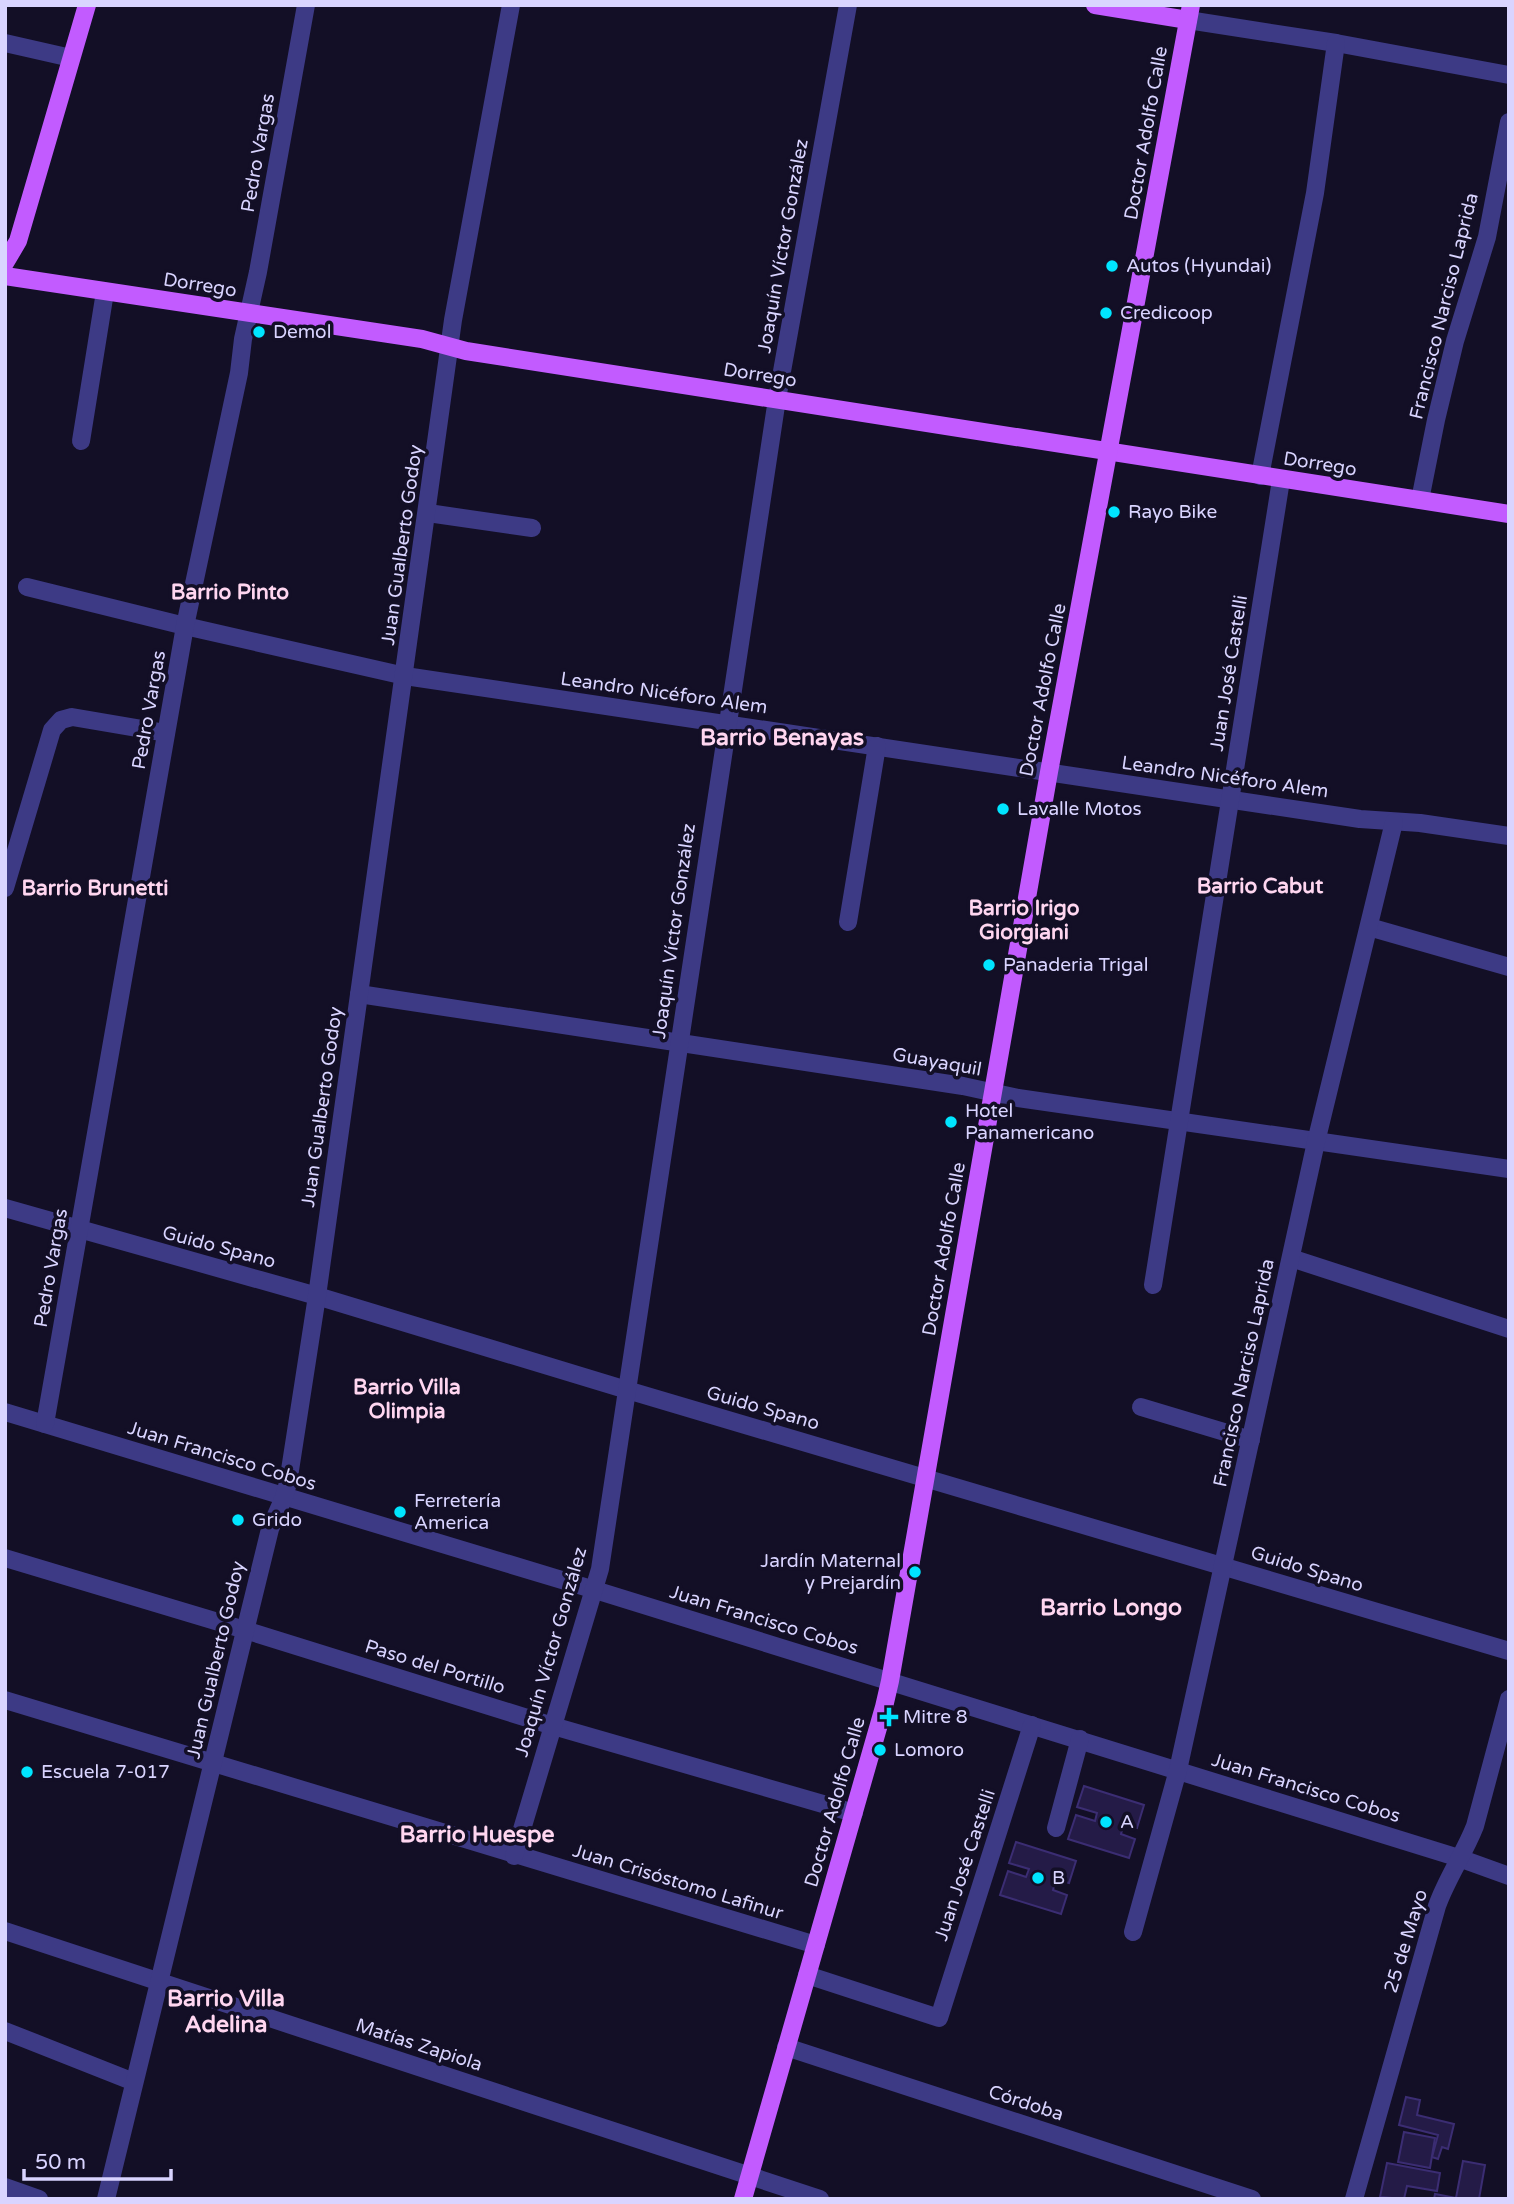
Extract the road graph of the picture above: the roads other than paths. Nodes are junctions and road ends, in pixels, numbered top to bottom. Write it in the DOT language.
graph roads {
  1 [pos="87,5"];
  2 [pos="306,5"];
  3 [pos="510,5"];
  4 [pos="848,5"];
  5 [pos="1095,5"];
  6 [pos="1189,13"];
  7 [pos="5,43"];
  8 [pos="1336,43"];
  9 [pos="71,58"];
  10 [pos="1509,75"];
  11 [pos="1509,122"];
  12 [pos="5,262"];
  13 [pos="5,276"];
  14 [pos="105,292"];
  15 [pos="249,314"];
  16 [pos="450,346"];
  17 [pos="777,399"];
  18 [pos="81,441"];
  19 [pos="1109,452"];
  20 [pos="1260,476"];
  21 [pos="1281,480"];
  22 [pos="1420,500"];
  23 [pos="428,513"];
  24 [pos="1509,514"];
  25 [pos="532,528"];
  26 [pos="27,587"];
  27 [pos="185,626"];
  28 [pos="405,676"];
  29 [pos="726,723"];
  30 [pos="166,733"];
  31 [pos="877,746"];
  32 [pos="1049,772"];
  33 [pos="1230,799"];
  34 [pos="1394,822"];
  35 [pos="1509,836"];
  36 [pos="5,888"];
  37 [pos="848,922"];
  38 [pos="1369,927"];
  39 [pos="1509,967"];
  40 [pos="359,994"];
  41 [pos="679,1042"];
  42 [pos="993,1093"];
  43 [pos="1179,1122"];
  44 [pos="1317,1142"];
  45 [pos="1509,1169"];
  46 [pos="5,1208"];
  47 [pos="79,1230"];
  48 [pos="1291,1258"];
  49 [pos="1153,1285"];
  50 [pos="317,1296"];
  51 [pos="1509,1329"];
  52 [pos="626,1390"];
  53 [pos="1141,1407"];
  54 [pos="5,1412"];
  55 [pos="45,1424"];
  56 [pos="1251,1440"];
  57 [pos="925,1477"];
  58 [pos="284,1497"];
  59 [pos="5,1558"];
  60 [pos="1223,1565"];
  61 [pos="595,1590"];
  62 [pos="245,1630"];
  63 [pos="1509,1651"];
  64 [pos="890,1681"];
  65 [pos="1509,1699"];
  66 [pos="5,1700"];
  67 [pos="1032,1725"];
  68 [pos="553,1726"];
  69 [pos="1080,1740"];
  70 [pos="213,1763"];
  71 [pos="1178,1770"];
  72 [pos="854,1813"];
  73 [pos="1056,1828"];
  74 [pos="514,1856"];
  75 [pos="1459,1858"];
  76 [pos="1509,1876"];
  77 [pos="5,1931"];
  78 [pos="1133,1932"];
  79 [pos="816,1945"];
  80 [pos="807,1975"];
  81 [pos="160,1982"];
  82 [pos="5,2031"];
  83 [pos="786,2047"];
  84 [pos="134,2082"];
  85 [pos="749,2176"];
  86 [pos="5,2188"];
  87 [pos="39,2199"];
  88 [pos="106,2199"];
  89 [pos="743,2199"];
  90 [pos="820,2199"];
  91 [pos="1252,2199"];
  92 [pos="1354,2199"];
  1 -- 9 [label="main road"];
  2 -- 15 [label="street, Pedro Vargas"];
  3 -- 16 [label="street, Juan Gualberto Godoy"];
  4 -- 17 [label="street, Joaquín Víctor González"];
  5 -- 6 [label="main road"];
  6 -- 8 [label="street"];
  6 -- 19 [label="main road, Doctor Adolfo Calle"];
  7 -- 9 [label="street"];
  8 -- 10 [label="street"];
  8 -- 20 [label="street"];
  9 -- 12 [label="main road"];
  11 -- 22 [label="street, Francisco Narciso Laprida"];
  13 -- 14 [label="main road, Dorrego"];
  14 -- 15 [label="main road, Dorrego"];
  14 -- 18 [label="street"];
  15 -- 16 [label="main road, Dorrego"];
  15 -- 27 [label="street, Pedro Vargas"];
  16 -- 17 [label="main road, Dorrego"];
  16 -- 23 [label="street, Juan Gualberto Godoy"];
  17 -- 19 [label="main road, Dorrego"];
  17 -- 29 [label="street, Joaquín Víctor González"];
  19 -- 20 [label="main road, Dorrego"];
  19 -- 32 [label="main road, Doctor Adolfo Calle"];
  20 -- 21 [label="main road, Dorrego"];
  21 -- 22 [label="main road, Dorrego"];
  21 -- 33 [label="street, Juan José Castelli"];
  22 -- 24 [label="main road, Dorrego"];
  23 -- 25 [label="street"];
  23 -- 28 [label="street, Juan Gualberto Godoy"];
  26 -- 27 [label="street, Leandro Nicéforo Alem"];
  27 -- 28 [label="street, Leandro Nicéforo Alem"];
  27 -- 30 [label="street, Pedro Vargas"];
  28 -- 29 [label="street, Leandro Nicéforo Alem"];
  28 -- 40 [label="street, Juan Gualberto Godoy"];
  29 -- 31 [label="street, Leandro Nicéforo Alem"];
  29 -- 41 [label="street, Joaquín Víctor González"];
  30 -- 36 [label="street"];
  30 -- 47 [label="street, Pedro Vargas"];
  31 -- 32 [label="street, Leandro Nicéforo Alem"];
  31 -- 37 [label="street"];
  32 -- 33 [label="street, Leandro Nicéforo Alem"];
  32 -- 42 [label="main road, Doctor Adolfo Calle"];
  33 -- 34 [label="street, Leandro Nicéforo Alem"];
  33 -- 43 [label="street, Juan José Castelli"];
  34 -- 35 [label="street, Leandro Nicéforo Alem"];
  34 -- 38 [label="street, Francisco Narciso Laprida"];
  38 -- 39 [label="street"];
  38 -- 44 [label="street, Francisco Narciso Laprida"];
  40 -- 41 [label="street, Guayaquil"];
  40 -- 50 [label="street, Juan Gualberto Godoy"];
  41 -- 42 [label="street, Guayaquil"];
  41 -- 52 [label="street, Joaquín Víctor González"];
  42 -- 43 [label="street, Guayaquil"];
  42 -- 57 [label="main road, Doctor Adolfo Calle"];
  43 -- 44 [label="street, Guayaquil"];
  43 -- 49 [label="street, Juan José Castelli"];
  44 -- 45 [label="street, Guayaquil"];
  44 -- 48 [label="street, Francisco Narciso Laprida"];
  46 -- 47 [label="street, Guido Spano"];
  47 -- 50 [label="street, Guido Spano"];
  47 -- 55 [label="street, Pedro Vargas"];
  48 -- 51 [label="street"];
  48 -- 56 [label="street, Francisco Narciso Laprida"];
  50 -- 52 [label="street, Guido Spano"];
  50 -- 58 [label="street, Juan Gualberto Godoy"];
  52 -- 57 [label="street, Guido Spano"];
  52 -- 61 [label="street, Joaquín Víctor González"];
  53 -- 56 [label="street"];
  54 -- 55 [label="street, Juan Francisco Cobos"];
  55 -- 58 [label="street, Juan Francisco Cobos"];
  56 -- 60 [label="street, Francisco Narciso Laprida"];
  57 -- 60 [label="street, Guido Spano"];
  57 -- 64 [label="main road, Doctor Adolfo Calle"];
  58 -- 61 [label="street, Juan Francisco Cobos"];
  58 -- 62 [label="street, Juan Gualberto Godoy"];
  59 -- 62 [label="street, Paso del Portillo"];
  60 -- 63 [label="street, Guido Spano"];
  60 -- 71 [label="street, Francisco Narciso Laprida"];
  61 -- 64 [label="street, Juan Francisco Cobos"];
  61 -- 68 [label="street, Joaquín Víctor González"];
  62 -- 68 [label="street, Paso del Portillo"];
  62 -- 70 [label="street, Juan Gualberto Godoy"];
  64 -- 67 [label="street, Juan Francisco Cobos"];
  64 -- 72 [label="main road, Doctor Adolfo Calle"];
  65 -- 75 [label="street, 25 de Mayo"];
  66 -- 70 [label="street, Juan Crisóstomo Lafinur"];
  67 -- 69 [label="street, Juan Francisco Cobos"];
  67 -- 80 [label="street, Juan José Castelli"];
  68 -- 72 [label="street, Paso del Portillo"];
  68 -- 74 [label="street, Joaquín Víctor González"];
  69 -- 71 [label="street, Juan Francisco Cobos"];
  69 -- 73 [label="street"];
  70 -- 74 [label="street, Juan Crisóstomo Lafinur"];
  70 -- 81 [label="street, Juan Gualberto Godoy"];
  71 -- 75 [label="street, Juan Francisco Cobos"];
  71 -- 78 [label="street, Francisco Narciso Laprida"];
  72 -- 79 [label="main road, Doctor Adolfo Calle"];
  74 -- 79 [label="street, Juan Crisóstomo Lafinur"];
  75 -- 76 [label="street, Juan Francisco Cobos"];
  75 -- 92 [label="street, 25 de Mayo"];
  77 -- 81 [label="street, Matías Zapiola"];
  79 -- 80 [label="main road, Doctor Adolfo Calle"];
  80 -- 83 [label="main road, Doctor Adolfo Calle"];
  81 -- 84 [label="street, Juan Gualberto Godoy"];
  81 -- 85 [label="street, Matías Zapiola"];
  82 -- 84 [label="street"];
  83 -- 85 [label="main road, Doctor Adolfo Calle"];
  83 -- 91 [label="street, Córdoba"];
  84 -- 88 [label="street, Juan Gualberto Godoy"];
  85 -- 89 [label="main road, Doctor Adolfo Calle"];
  85 -- 90 [label="street, Matías Zapiola"];
  86 -- 87 [label="street"];
}
